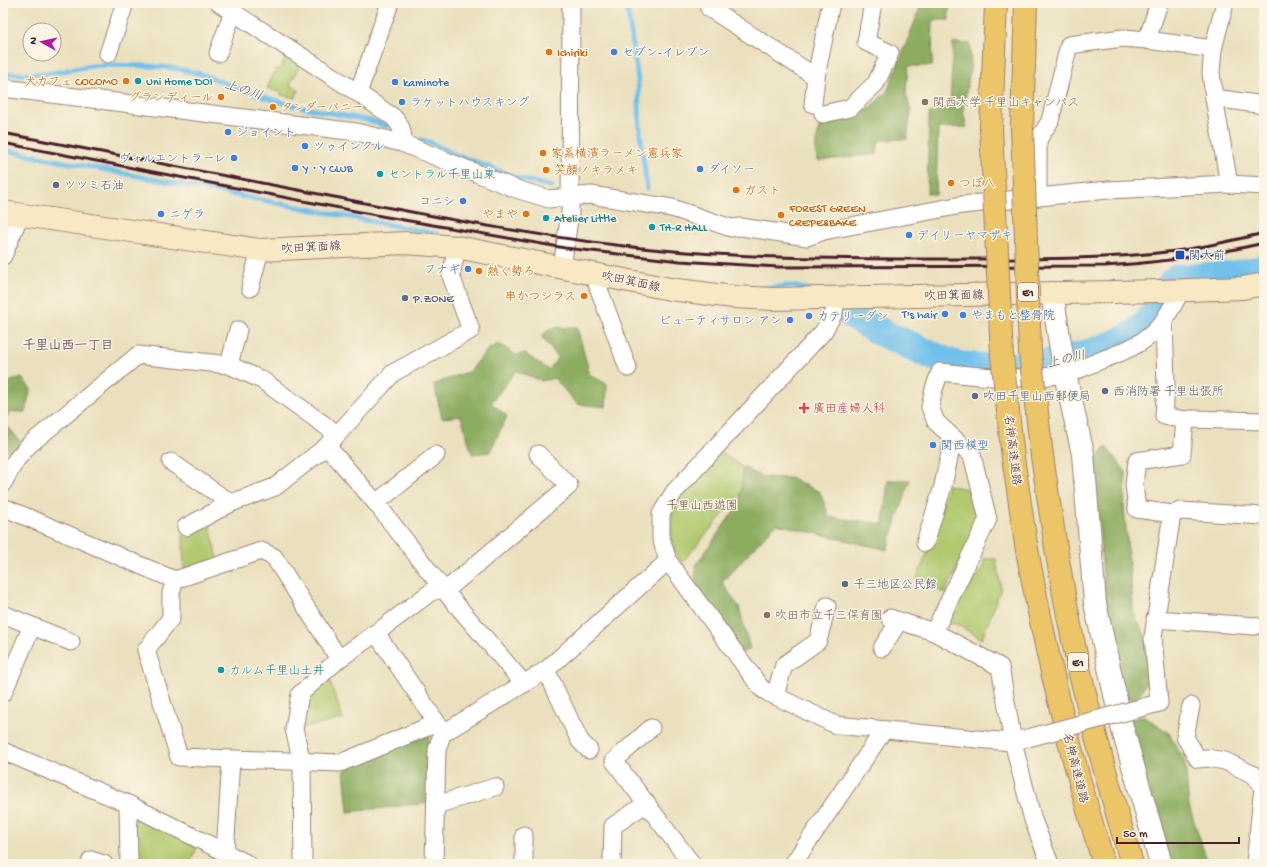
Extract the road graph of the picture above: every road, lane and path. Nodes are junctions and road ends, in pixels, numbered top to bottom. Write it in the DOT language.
graph roads {
  1 [pos="125,3"];
  2 [pos="390,3"];
  3 [pos="571,3"];
  4 [pos="708,3"];
  5 [pos="831,3"];
  6 [pos="873,3"];
  7 [pos="996,3"];
  8 [pos="1026,3"];
  9 [pos="1159,3"];
  10 [pos="1225,3"];
  11 [pos="226,7"];
  12 [pos="1147,40"];
  13 [pos="1213,49"];
  14 [pos="218,53"];
  15 [pos="108,54"];
  16 [pos="816,77"];
  17 [pos="3,88"];
  18 [pos="358,93"];
  19 [pos="1214,98"];
  20 [pos="1264,105"];
  21 [pos="402,143"];
  22 [pos="1229,184"];
  23 [pos="1264,186"];
  24 [pos="570,197"];
  25 [pos="1038,197"];
  26 [pos="12,213"];
  27 [pos="457,247"];
  28 [pos="260,250"];
  29 [pos="3,256"];
  30 [pos="562,267"];
  31 [pos="593,273"];
  32 [pos="1264,284"];
  33 [pos="250,288"];
  34 [pos="1172,291"];
  35 [pos="1052,293"];
  36 [pos="836,297"];
  37 [pos="1164,321"];
  38 [pos="238,330"];
  39 [pos="1064,364"];
  40 [pos="229,365"];
  41 [pos="628,368"];
  42 [pos="1185,420"];
  43 [pos="1264,421"];
  44 [pos="953,438"];
  45 [pos="332,440"];
  46 [pos="538,454"];
  47 [pos="436,455"];
  48 [pos="171,462"];
  49 [pos="3,483"];
  50 [pos="376,503"];
  51 [pos="231,504"];
  52 [pos="3,507"];
  53 [pos="1172,514"];
  54 [pos="1264,516"];
  55 [pos="186,527"];
  56 [pos="926,543"];
  57 [pos="668,561"];
  58 [pos="174,580"];
  59 [pos="443,589"];
  60 [pos="826,606"];
  61 [pos="3,614"];
  62 [pos="1155,619"];
  63 [pos="32,626"];
  64 [pos="1255,626"];
  65 [pos="934,632"];
  66 [pos="376,633"];
  67 [pos="71,642"];
  68 [pos="882,648"];
  69 [pos="339,659"];
  70 [pos="546,670"];
  71 [pos="524,684"];
  72 [pos="3,693"];
  73 [pos="775,696"];
  74 [pos="1194,715"];
  75 [pos="651,728"];
  76 [pos="439,729"];
  77 [pos="884,730"];
  78 [pos="1020,740"];
  79 [pos="580,746"];
  80 [pos="3,751"];
  81 [pos="231,760"];
  82 [pos="302,762"];
  83 [pos="495,787"];
  84 [pos="1264,787"];
  85 [pos="647,803"];
  86 [pos="128,804"];
  87 [pos="436,805"];
  88 [pos="524,835"];
  89 [pos="225,853"];
  90 [pos="90,864"];
  91 [pos="104,864"];
  92 [pos="129,864"];
  93 [pos="248,864"];
  94 [pos="303,864"];
  95 [pos="434,864"];
  96 [pos="524,864"];
  97 [pos="612,864"];
  98 [pos="692,864"];
  99 [pos="793,864"];
  100 [pos="1050,864"];
  101 [pos="1104,864"];
  102 [pos="1132,864"];
  103 [pos="1161,864"];
  104 [pos="1255,864"];
  1 -- 15 [label="street"];
  2 -- 18 [label="street"];
  3 -- 24 [label="street"];
  4 -- 16 [label="street"];
  5 -- 16 [label="street"];
  6 -- 16 [label="street"];
  7 -- 101 [label="highway, 名神高速道路 / E1, bridge"];
  8 -- 102 [label="highway, E1, bridge"];
  9 -- 12 [label="street"];
  10 -- 13 [label="street"];
  11 -- 14 [label="street"];
  11 -- 18 [label="street"];
  12 -- 13 [label="street"];
  12 -- 25 [label="street"];
  13 -- 19 [label="street"];
  17 -- 21 [label="street"];
  18 -- 21 [label="street"];
  19 -- 20 [label="street"];
  19 -- 22 [label="street"];
  21 -- 24 [label="street"];
  22 -- 23 [label="street"];
  22 -- 25 [label="street"];
  24 -- 25 [label="street"];
  24 -- 30 [label="street"];
  26 -- 28 [label="main road, 吹田箕面線"];
  26 -- 29 [label="street"];
  27 -- 28 [label="main road, 吹田箕面線"];
  27 -- 30 [label="main road, 吹田箕面線"];
  27 -- 45 [label="street"];
  28 -- 33 [label="street"];
  30 -- 31 [label="main road, 吹田箕面線"];
  31 -- 36 [label="main road, 吹田箕面線"];
  31 -- 41 [label="street"];
  32 -- 34 [label="main road, 吹田箕面線"];
  34 -- 35 [label="main road, 吹田箕面線"];
  34 -- 37 [label="street"];
  35 -- 36 [label="main road, 吹田箕面線"];
  35 -- 39 [label="street"];
  36 -- 57 [label="street"];
  37 -- 39 [label="street"];
  37 -- 42 [label="street"];
  38 -- 40 [label="street"];
  39 -- 44 [label="street"];
  39 -- 103 [label="street"];
  40 -- 45 [label="street"];
  40 -- 49 [label="street"];
  42 -- 43 [label="street"];
  42 -- 53 [label="street"];
  44 -- 56 [label="street"];
  44 -- 65 [label="street"];
  45 -- 50 [label="street"];
  45 -- 51 [label="street"];
  46 -- 59 [label="street"];
  47 -- 50 [label="street"];
  48 -- 51 [label="street"];
  50 -- 59 [label="street"];
  51 -- 55 [label="street"];
  52 -- 58 [label="street"];
  53 -- 54 [label="street"];
  53 -- 62 [label="street"];
  57 -- 70 [label="street"];
  57 -- 73 [label="street"];
  58 -- 69 [label="street"];
  58 -- 81 [label="street"];
  59 -- 66 [label="street"];
  59 -- 71 [label="street"];
  60 -- 73 [label="street"];
  61 -- 63 [label="street"];
  62 -- 64 [label="street"];
  62 -- 78 [label="street, bridge"];
  63 -- 67 [label="street"];
  63 -- 72 [label="street"];
  65 -- 68 [label="street"];
  65 -- 78 [label="street"];
  66 -- 69 [label="street"];
  66 -- 76 [label="street"];
  69 -- 82 [label="street"];
  70 -- 71 [label="street"];
  70 -- 79 [label="street"];
  71 -- 76 [label="street"];
  73 -- 77 [label="street"];
  74 -- 84 [label="street"];
  75 -- 85 [label="street"];
  76 -- 82 [label="street"];
  76 -- 87 [label="street"];
  77 -- 78 [label="street"];
  77 -- 99 [label="street"];
  78 -- 100 [label="street"];
  80 -- 86 [label="street"];
  81 -- 82 [label="street"];
  81 -- 89 [label="street"];
  82 -- 94 [label="street"];
  83 -- 87 [label="street"];
  84 -- 104 [label="street"];
  85 -- 97 [label="street"];
  85 -- 98 [label="street"];
  86 -- 89 [label="street"];
  86 -- 92 [label="street"];
  87 -- 95 [label="street"];
  88 -- 96 [label="street"];
  89 -- 93 [label="street"];
  90 -- 91 [label="street"];
}
